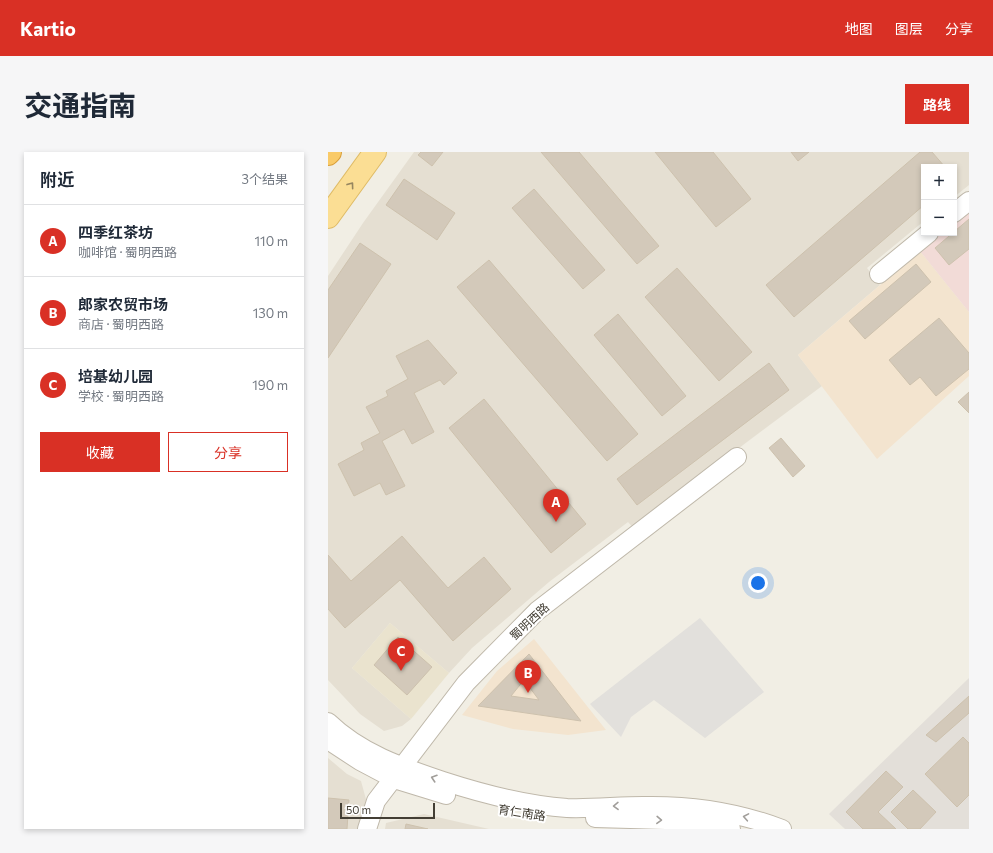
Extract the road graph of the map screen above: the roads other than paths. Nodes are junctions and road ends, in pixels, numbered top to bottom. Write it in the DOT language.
graph roads {
  1 [pos="330,152"];
  2 [pos="375,152"];
  3 [pos="328,154"];
  4 [pos="969,201"];
  5 [pos="957,211"];
  6 [pos="328,217"];
  7 [pos="925,236"];
  8 [pos="879,274"];
  9 [pos="737,457"];
  10 [pos="328,722"];
  11 [pos="328,740"];
  12 [pos="398,773"];
  13 [pos="367,829"];
  14 [pos="731,829"];
  15 [pos="782,829"];
  1 -- 3 [label="highway"];
  6 -- 2 [label="main road, one-way"];
  4 -- 5 [label="street"];
  7 -- 8 [label="street"];
  9 -- 12 [label="street, 蜀明西路"];
  10 -- 12 [label="street"];
  11 -- 12 [label="street, 育仁南路"];
  12 -- 13 [label="street, 蜀明西路"];
  12 -- 14 [label="street, 育仁南路, one-way"];
  15 -- 12 [label="street, one-way"];
}
